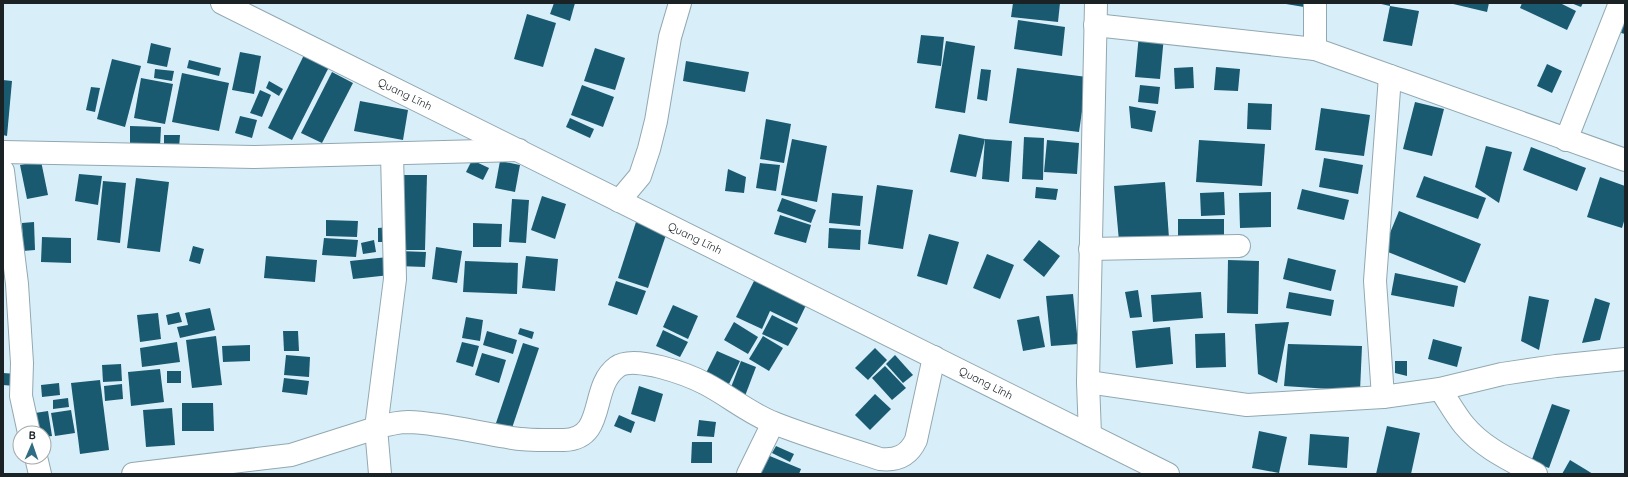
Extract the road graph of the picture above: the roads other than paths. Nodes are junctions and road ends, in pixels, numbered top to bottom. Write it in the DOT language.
graph roads {
  1 [pos="222,3"];
  2 [pos="680,3"];
  3 [pos="1096,3"];
  4 [pos="1315,3"];
  5 [pos="1620,3"];
  6 [pos="1095,25"];
  7 [pos="1315,49"];
  8 [pos="1390,76"];
  9 [pos="1566,140"];
  10 [pos="519,150"];
  11 [pos="3,152"];
  12 [pos="392,154"];
  13 [pos="1625,160"];
  14 [pos="3,171"];
  15 [pos="619,200"];
  16 [pos="1239,246"];
  17 [pos="1090,249"];
  18 [pos="934,357"];
  19 [pos="1625,359"];
  20 [pos="1088,382"];
  21 [pos="1440,389"];
  22 [pos="1383,397"];
  23 [pos="773,423"];
  24 [pos="27,425"];
  25 [pos="376,428"];
  26 [pos="1090,435"];
  27 [pos="133,474"];
  28 [pos="380,474"];
  29 [pos="748,474"];
  30 [pos="1168,474"];
  31 [pos="1536,474"];
  1 -- 10 [label="street, Quang Lĩnh"];
  2 -- 15 [label="street"];
  3 -- 6 [label="street"];
  4 -- 7 [label="street"];
  5 -- 9 [label="street"];
  6 -- 7 [label="street"];
  6 -- 17 [label="street"];
  7 -- 8 [label="street"];
  8 -- 9 [label="street"];
  8 -- 22 [label="street"];
  9 -- 13 [label="street"];
  10 -- 12 [label="street"];
  10 -- 15 [label="street, Quang Lĩnh"];
  11 -- 12 [label="street"];
  12 -- 25 [label="street"];
  14 -- 24 [label="street"];
  15 -- 18 [label="street, Quang Lĩnh"];
  16 -- 17 [label="street"];
  17 -- 20 [label="street"];
  18 -- 23 [label="street"];
  18 -- 26 [label="street, Quang Lĩnh"];
  19 -- 21 [label="street"];
  20 -- 22 [label="street"];
  20 -- 26 [label="street"];
  21 -- 22 [label="street"];
  21 -- 31 [label="street"];
  23 -- 25 [label="street"];
  23 -- 29 [label="street"];
  25 -- 27 [label="street"];
  25 -- 28 [label="street"];
  26 -- 30 [label="street, Quang Lĩnh"];
}
